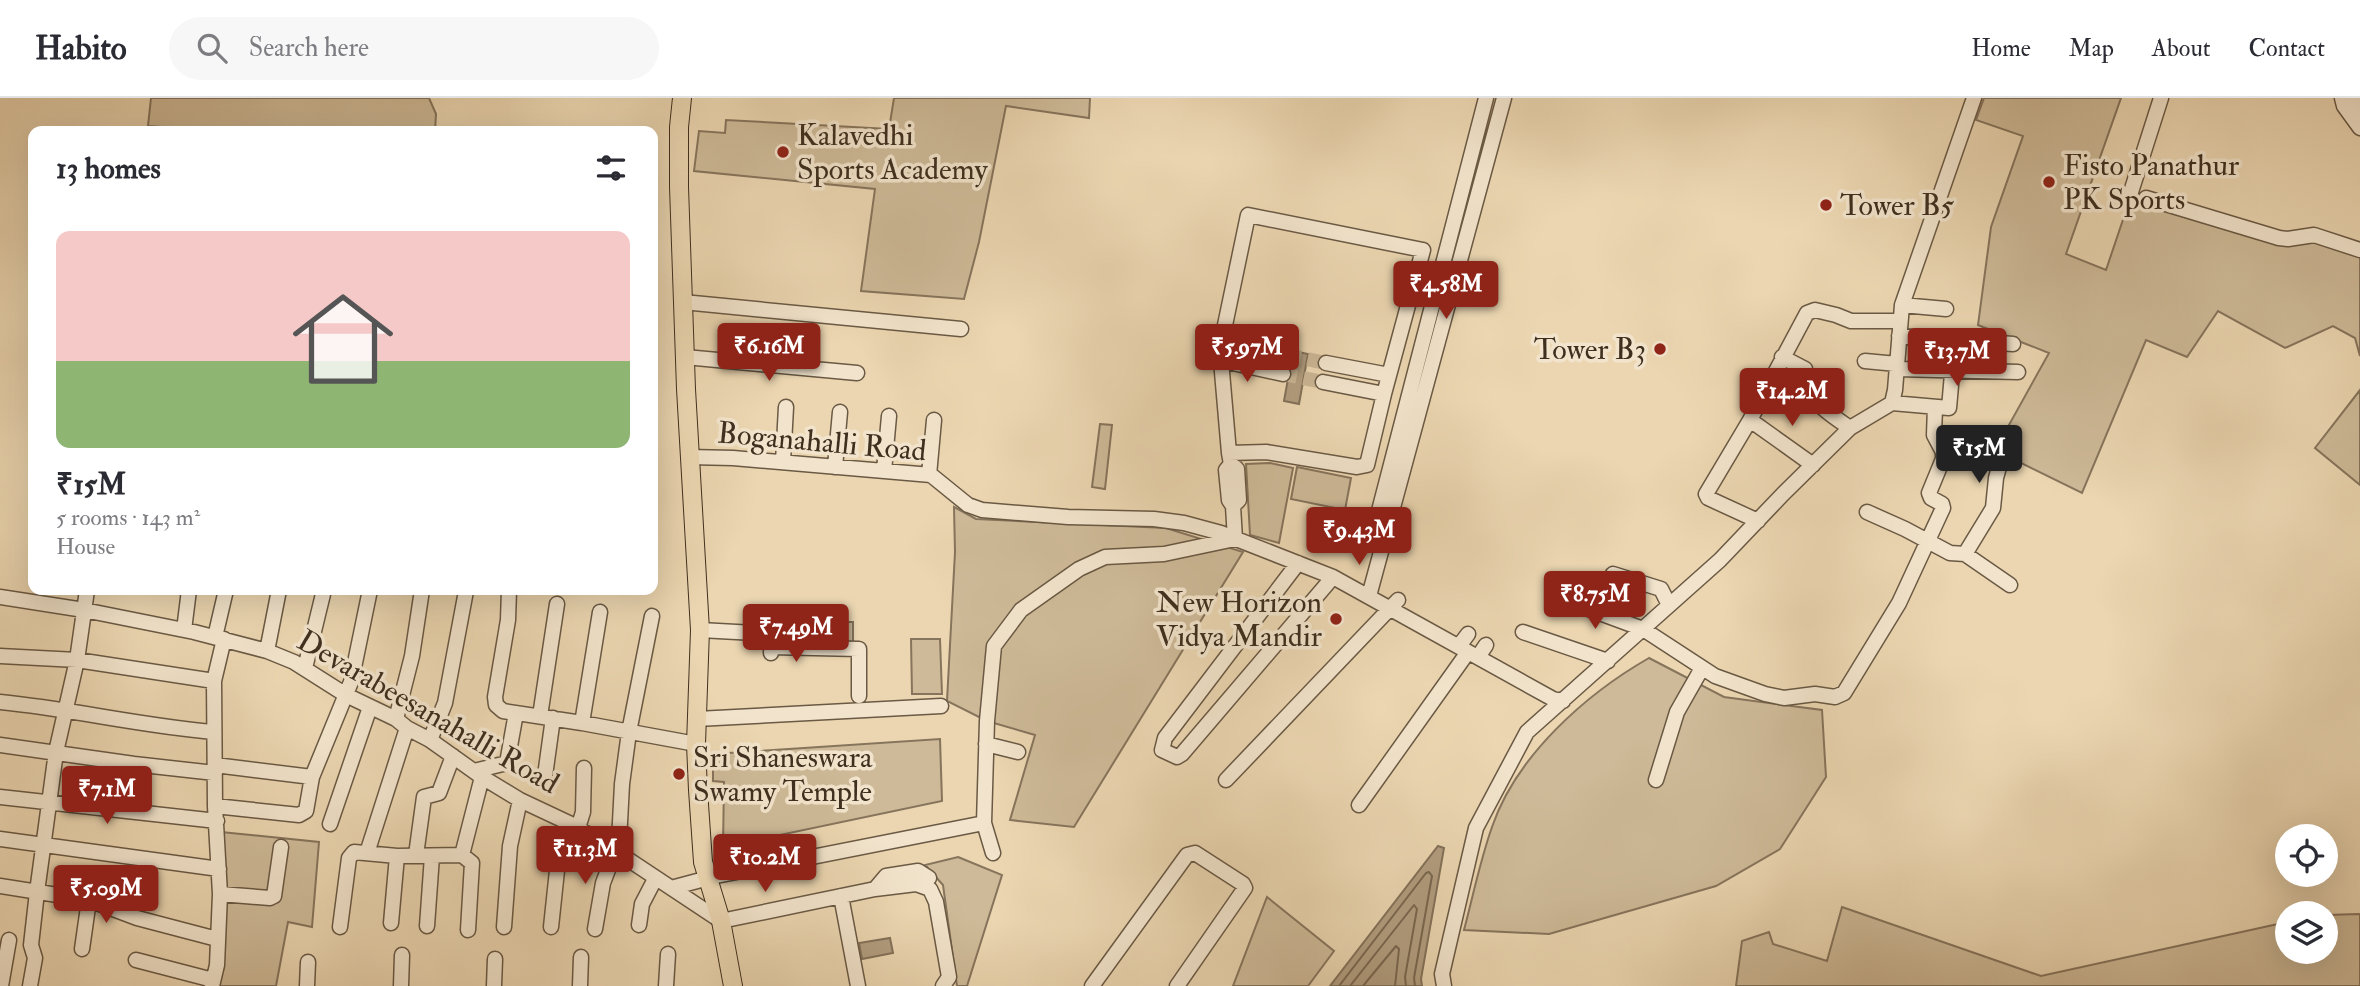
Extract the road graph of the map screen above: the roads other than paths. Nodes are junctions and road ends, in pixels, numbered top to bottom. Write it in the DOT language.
graph roads {
  1 [pos="682,98"];
  2 [pos="1486,98"];
  3 [pos="1504,98"];
  4 [pos="1973,98"];
  5 [pos="2161,98"];
  6 [pos="2342,98"];
  7 [pos="2351,98"];
  8 [pos="2360,110"];
  9 [pos="2360,128"];
  10 [pos="1470,158"];
  11 [pos="1488,163"];
  12 [pos="2131,192"];
  13 [pos="2146,198"];
  14 [pos="2360,250"];
  15 [pos="683,302"];
  16 [pos="1902,305"];
  17 [pos="1946,309"];
  18 [pos="1900,328"];
  19 [pos="961,329"];
  20 [pos="1955,340"];
  21 [pos="1221,341"];
  22 [pos="2013,344"];
  23 [pos="1287,355"];
  24 [pos="685,357"];
  25 [pos="1783,357"];
  26 [pos="1219,360"];
  27 [pos="1865,361"];
  28 [pos="1326,363"];
  29 [pos="1897,366"];
  30 [pos="1953,370"];
  31 [pos="2018,372"];
  32 [pos="857,373"];
  33 [pos="1283,374"];
  34 [pos="1389,375"];
  35 [pos="1324,382"];
  36 [pos="1384,394"];
  37 [pos="1892,403"];
  38 [pos="786,407"];
  39 [pos="1935,407"];
  40 [pos="840,412"];
  41 [pos="888,416"];
  42 [pos="1750,419"];
  43 [pos="934,420"];
  44 [pos="1850,428"];
  45 [pos="1935,437"];
  46 [pos="690,457"];
  47 [pos="1230,458"];
  48 [pos="782,462"];
  49 [pos="1813,464"];
  50 [pos="835,467"];
  51 [pos="884,471"];
  52 [pos="929,475"];
  53 [pos="1867,512"];
  54 [pos="1758,521"];
  55 [pos="1235,539"];
  56 [pos="1928,541"];
  57 [pos="1382,547"];
  58 [pos="1965,554"];
  59 [pos="1298,563"];
  60 [pos="1613,574"];
  61 [pos="1333,577"];
  62 [pos="2010,585"];
  63 [pos="86,595"];
  64 [pos="188,595"];
  65 [pos="225,595"];
  66 [pos="278,595"];
  67 [pos="323,595"];
  68 [pos="369,595"];
  69 [pos="421,595"];
  70 [pos="465,595"];
  71 [pos="509,595"];
  72 [pos="1369,596"];
  73 [pos="0,597"];
  74 [pos="1559,598"];
  75 [pos="557,604"];
  76 [pos="1395,604"];
  77 [pos="1670,606"];
  78 [pos="84,610"];
  79 [pos="600,612"];
  80 [pos="652,617"];
  81 [pos="1643,629"];
  82 [pos="184,630"];
  83 [pos="700,630"];
  84 [pos="1523,632"];
  85 [pos="1468,634"];
  86 [pos="219,638"];
  87 [pos="1473,650"];
  88 [pos="267,651"];
  89 [pos="0,656"];
  90 [pos="77,660"];
  91 [pos="1608,661"];
  92 [pos="305,668"];
  93 [pos="1702,668"];
  94 [pos="214,681"];
  95 [pos="346,695"];
  96 [pos="859,696"];
  97 [pos="1563,701"];
  98 [pos="0,702"];
  99 [pos="941,706"];
  100 [pos="370,707"];
  101 [pos="66,709"];
  102 [pos="516,713"];
  103 [pos="546,717"];
  104 [pos="697,719"];
  105 [pos="582,723"];
  106 [pos="401,724"];
  107 [pos="214,732"];
  108 [pos="629,732"];
  109 [pos="430,740"];
  110 [pos="696,744"];
  111 [pos="986,744"];
  112 [pos="0,745"];
  113 [pos="56,752"];
  114 [pos="1018,752"];
  115 [pos="453,756"];
  116 [pos="584,768"];
  117 [pos="215,769"];
  118 [pos="478,774"];
  119 [pos="312,776"];
  120 [pos="1226,780"];
  121 [pos="1656,780"];
  122 [pos="544,783"];
  123 [pos="0,797"];
  124 [pos="520,800"];
  125 [pos="50,802"];
  126 [pos="1359,806"];
  127 [pos="216,813"];
  128 [pos="984,823"];
  129 [pos="330,824"];
  130 [pos="574,826"];
  131 [pos="0,839"];
  132 [pos="45,846"];
  133 [pos="281,847"];
  134 [pos="614,850"];
  135 [pos="367,853"];
  136 [pos="993,853"];
  137 [pos="416,855"];
  138 [pos="462,855"];
  139 [pos="397,856"];
  140 [pos="432,856"];
  141 [pos="219,869"];
  142 [pos="929,878"];
  143 [pos="655,879"];
  144 [pos="708,879"];
  145 [pos="0,886"];
  146 [pos="671,888"];
  147 [pos="875,889"];
  148 [pos="37,892"];
  149 [pos="219,894"];
  150 [pos="841,896"];
  151 [pos="89,900"];
  152 [pos="721,921"];
  153 [pos="391,923"];
  154 [pos="639,925"];
  155 [pos="427,926"];
  156 [pos="504,927"];
  157 [pos="551,927"];
  158 [pos="340,928"];
  159 [pos="595,929"];
  160 [pos="468,930"];
  161 [pos="4,939"];
  162 [pos="217,939"];
  163 [pos="32,945"];
  164 [pos="82,949"];
  165 [pos="402,954"];
  166 [pos="668,954"];
  167 [pos="581,957"];
  168 [pos="495,959"];
  169 [pos="136,960"];
  170 [pos="308,962"];
  171 [pos="212,983"];
  172 [pos="1,986"];
  173 [pos="30,986"];
  174 [pos="307,986"];
  175 [pos="401,986"];
  176 [pos="494,986"];
  177 [pos="580,986"];
  178 [pos="666,986"];
  179 [pos="733,986"];
  180 [pos="858,986"];
  181 [pos="943,986"];
  182 [pos="1092,986"];
  183 [pos="1177,986"];
  184 [pos="1444,986"];
  1 -- 15 [label="main road"];
  2 -- 10 [label="street"];
  3 -- 11 [label="street"];
  4 -- 16 [label="street"];
  5 -- 12 [label="street"];
  6 -- 9 [label="street"];
  7 -- 8 [label="street"];
  10 -- 11 [label="street"];
  10 -- 57 [label="street"];
  11 -- 57 [label="street"];
  13 -- 14 [label="street"];
  15 -- 19 [label="street"];
  15 -- 24 [label="main road"];
  16 -- 17 [label="street"];
  16 -- 18 [label="street"];
  18 -- 20 [label="street"];
  18 -- 25 [label="street"];
  18 -- 29 [label="street"];
  20 -- 22 [label="street"];
  20 -- 30 [label="street"];
  21 -- 23 [label="street"];
  21 -- 26 [label="street"];
  21 -- 34 [label="street"];
  24 -- 32 [label="street"];
  24 -- 46 [label="main road"];
  25 -- 42 [label="street"];
  25 -- 44 [label="street"];
  26 -- 33 [label="street"];
  26 -- 47 [label="street"];
  27 -- 29 [label="street"];
  28 -- 34 [label="street"];
  29 -- 30 [label="street"];
  29 -- 37 [label="street"];
  30 -- 31 [label="street"];
  30 -- 39 [label="street"];
  34 -- 36 [label="street"];
  35 -- 36 [label="street"];
  36 -- 47 [label="street"];
  37 -- 39 [label="street"];
  37 -- 44 [label="street"];
  38 -- 48 [label="street"];
  39 -- 45 [label="street"];
  40 -- 50 [label="street"];
  41 -- 51 [label="street"];
  42 -- 49 [label="street"];
  42 -- 54 [label="street"];
  43 -- 52 [label="street"];
  44 -- 49 [label="street"];
  45 -- 56 [label="street"];
  45 -- 58 [label="street"];
  46 -- 48 [label="street, Boganahalli Road"];
  46 -- 83 [label="main road"];
  47 -- 55 [label="street"];
  48 -- 50 [label="street, Boganahalli Road"];
  49 -- 54 [label="street"];
  50 -- 51 [label="street, Boganahalli Road"];
  51 -- 52 [label="street, Boganahalli Road"];
  52 -- 55 [label="street, Boganahalli Road"];
  53 -- 56 [label="street"];
  54 -- 77 [label="street"];
  55 -- 59 [label="street, Boganahalli Road"];
  55 -- 111 [label="street"];
  56 -- 58 [label="street"];
  56 -- 93 [label="street"];
  57 -- 72 [label="street"];
  58 -- 62 [label="street"];
  59 -- 61 [label="street, Boganahalli Road"];
  59 -- 61 [label="street"];
  60 -- 77 [label="street"];
  61 -- 72 [label="street, Boganahalli Road"];
  63 -- 78 [label="street"];
  64 -- 82 [label="street"];
  65 -- 86 [label="street"];
  66 -- 88 [label="street"];
  67 -- 92 [label="street"];
  68 -- 95 [label="street"];
  69 -- 106 [label="street"];
  70 -- 109 [label="street"];
  71 -- 102 [label="street"];
  72 -- 76 [label="street, Boganahalli Road"];
  73 -- 78 [label="street, Devarabeesanahalli Road"];
  74 -- 81 [label="street"];
  75 -- 103 [label="street"];
  76 -- 87 [label="street, Boganahalli Road"];
  76 -- 120 [label="street"];
  77 -- 81 [label="street"];
  78 -- 82 [label="street, Devarabeesanahalli Road"];
  78 -- 90 [label="street"];
  79 -- 105 [label="street"];
  80 -- 108 [label="street"];
  81 -- 91 [label="street"];
  81 -- 93 [label="street"];
  82 -- 86 [label="street, Devarabeesanahalli Road"];
  83 -- 96 [label="street"];
  83 -- 104 [label="main road"];
  84 -- 91 [label="street"];
  85 -- 87 [label="street"];
  86 -- 88 [label="street, Devarabeesanahalli Road"];
  86 -- 94 [label="street"];
  87 -- 97 [label="street, Boganahalli Road"];
  87 -- 126 [label="street"];
  88 -- 92 [label="street, Devarabeesanahalli Road"];
  89 -- 90 [label="street"];
  90 -- 94 [label="street"];
  90 -- 101 [label="street"];
  91 -- 97 [label="street"];
  92 -- 95 [label="street, Devarabeesanahalli Road"];
  93 -- 121 [label="street"];
  94 -- 107 [label="street"];
  95 -- 100 [label="street, Devarabeesanahalli Road"];
  95 -- 119 [label="street"];
  97 -- 184 [label="street"];
  98 -- 101 [label="street"];
  99 -- 104 [label="street"];
  100 -- 106 [label="street, Devarabeesanahalli Road"];
  100 -- 129 [label="street"];
  101 -- 107 [label="street"];
  101 -- 113 [label="street"];
  102 -- 103 [label="street"];
  102 -- 118 [label="street"];
  103 -- 105 [label="street"];
  103 -- 122 [label="street"];
  104 -- 110 [label="main road"];
  105 -- 108 [label="street"];
  106 -- 109 [label="street, Devarabeesanahalli Road"];
  106 -- 135 [label="street"];
  107 -- 117 [label="street"];
  108 -- 110 [label="street"];
  108 -- 134 [label="street"];
  109 -- 115 [label="street, Devarabeesanahalli Road"];
  110 -- 144 [label="main road"];
  111 -- 114 [label="street"];
  111 -- 128 [label="street"];
  112 -- 113 [label="street"];
  113 -- 117 [label="street"];
  113 -- 125 [label="street"];
  115 -- 118 [label="street, Devarabeesanahalli Road"];
  115 -- 137 [label="street"];
  116 -- 130 [label="street"];
  117 -- 119 [label="street"];
  117 -- 127 [label="street"];
  118 -- 124 [label="street, Devarabeesanahalli Road"];
  118 -- 138 [label="street"];
  119 -- 127 [label="street"];
  123 -- 125 [label="street"];
  124 -- 130 [label="street, Devarabeesanahalli Road"];
  124 -- 156 [label="street"];
  125 -- 127 [label="street"];
  125 -- 132 [label="street"];
  127 -- 141 [label="street"];
  128 -- 136 [label="street"];
  128 -- 144 [label="street"];
  130 -- 134 [label="street, Devarabeesanahalli Road"];
  130 -- 157 [label="street"];
  131 -- 132 [label="street"];
  132 -- 141 [label="street"];
  132 -- 148 [label="street"];
  133 -- 149 [label="street"];
  134 -- 143 [label="street, Devarabeesanahalli Road"];
  134 -- 159 [label="street"];
  135 -- 139 [label="street"];
  135 -- 158 [label="street"];
  137 -- 139 [label="street"];
  137 -- 140 [label="street"];
  138 -- 140 [label="street"];
  138 -- 160 [label="street"];
  139 -- 153 [label="street"];
  140 -- 155 [label="street"];
  141 -- 149 [label="street"];
  142 -- 147 [label="street"];
  143 -- 146 [label="street, Devarabeesanahalli Road"];
  143 -- 154 [label="street"];
  144 -- 146 [label="street"];
  144 -- 152 [label="main road"];
  145 -- 148 [label="street"];
  146 -- 152 [label="street, Devarabeesanahalli Road"];
  147 -- 150 [label="street"];
  147 -- 181 [label="street"];
  148 -- 151 [label="street"];
  148 -- 163 [label="street"];
  149 -- 162 [label="street"];
  150 -- 152 [label="street"];
  150 -- 180 [label="street"];
  151 -- 162 [label="street"];
  151 -- 164 [label="street"];
  152 -- 179 [label="main road"];
  161 -- 163 [label="street"];
  161 -- 172 [label="street"];
  162 -- 171 [label="street"];
  163 -- 173 [label="street"];
  165 -- 175 [label="street"];
  166 -- 178 [label="street"];
  167 -- 177 [label="street"];
  168 -- 176 [label="street"];
  169 -- 171 [label="street"];
  170 -- 174 [label="street"];
  182 -- 183 [label="street"];
}
